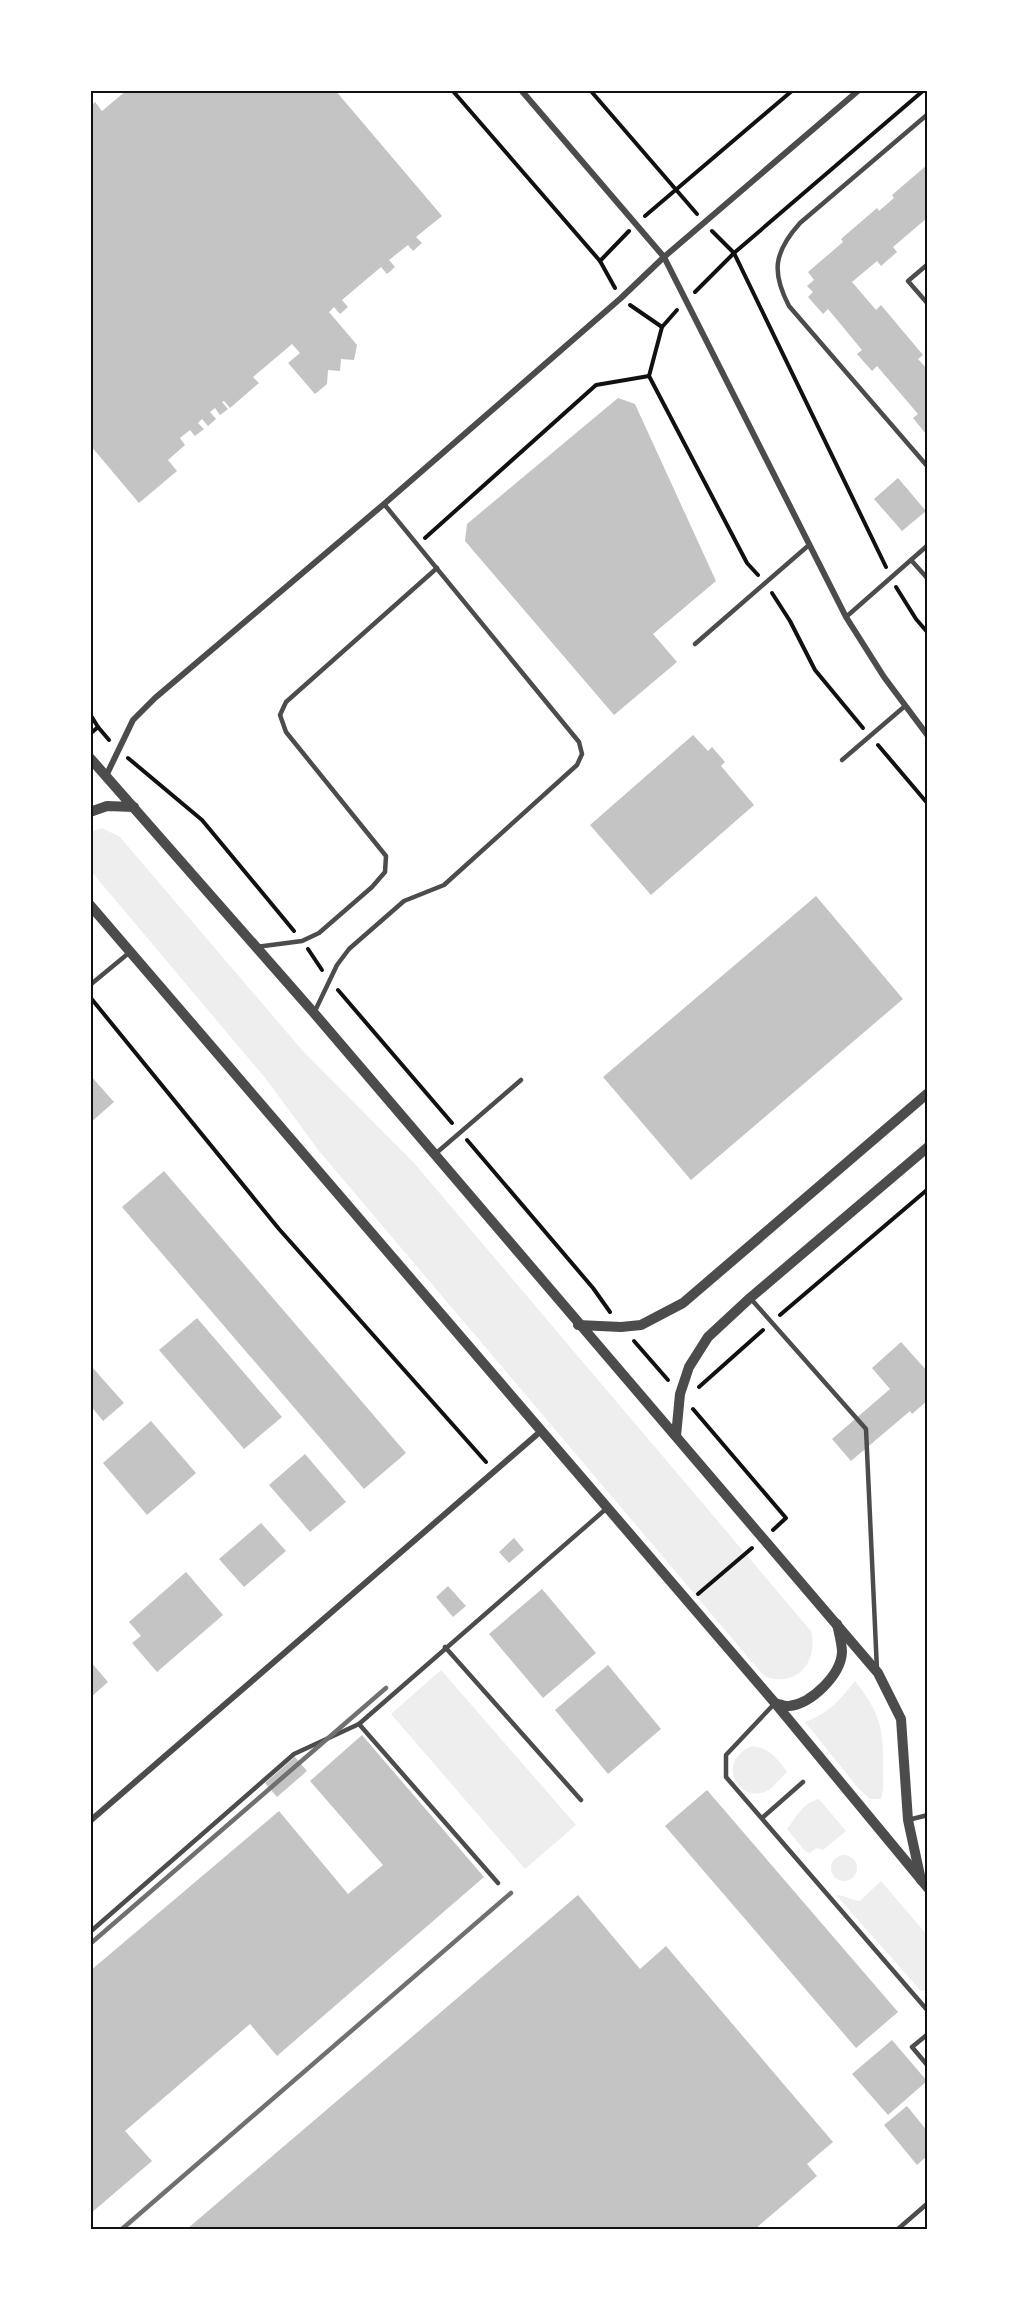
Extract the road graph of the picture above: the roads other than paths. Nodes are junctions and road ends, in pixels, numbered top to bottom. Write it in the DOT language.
graph roads {
  1 [pos="521,90"];
  2 [pos="860,90"];
  3 [pos="928,114"];
  4 [pos="664,257"];
  5 [pos="928,264"];
  6 [pos="928,304"];
  7 [pos="928,467"];
  8 [pos="384,504"];
  9 [pos="809,545"];
  10 [pos="928,545"];
  11 [pos="911,560"];
  12 [pos="437,568"];
  13 [pos="928,579"];
  14 [pos="846,617"];
  15 [pos="695,644"];
  16 [pos="905,706"];
  17 [pos="928,736"];
  18 [pos="90,759"];
  19 [pos="842,760"];
  20 [pos="106,776"];
  21 [pos="134,807"];
  22 [pos="90,812"];
  23 [pos="90,905"];
  24 [pos="256,947"];
  25 [pos="130,952"];
  26 [pos="90,985"];
  27 [pos="314,1013"];
  28 [pos="521,1080"];
  29 [pos="928,1094"];
  30 [pos="928,1147"];
  31 [pos="434,1155"];
  32 [pos="750,1298"];
  33 [pos="578,1325"];
  34 [pos="541,1431"];
  35 [pos="676,1436"];
  36 [pos="607,1508"];
  37 [pos="837,1624"];
  38 [pos="445,1647"];
  39 [pos="878,1672"];
  40 [pos="775,1703"];
  41 [pos="359,1724"];
  42 [pos="803,1782"];
  43 [pos="580,1800"];
  44 [pos="928,1815"];
  45 [pos="762,1818"];
  46 [pos="908,1820"];
  47 [pos="90,1821"];
  48 [pos="498,1883"];
  49 [pos="925,1884"];
  50 [pos="90,1932"];
  51 [pos="928,2011"];
  52 [pos="928,2034"];
  53 [pos="928,2066"];
  54 [pos="928,2203"];
  55 [pos="898,2229"];
  1 -- 4 [label="street"];
  2 -- 4 [label="street"];
  3 -- 7 [label="lane"];
  4 -- 8 [label="street"];
  4 -- 9 [label="street"];
  5 -- 6 [label="lane"];
  8 -- 12 [label="lane"];
  8 -- 20 [label="street"];
  9 -- 14 [label="street"];
  9 -- 15 [label="lane"];
  10 -- 11 [label="lane"];
  11 -- 13 [label="lane"];
  11 -- 14 [label="lane"];
  12 -- 24 [label="lane"];
  12 -- 27 [label="lane"];
  14 -- 16 [label="street"];
  16 -- 17 [label="street"];
  16 -- 19 [label="lane"];
  18 -- 20 [label="street"];
  20 -- 21 [label="street"];
  21 -- 22 [label="street"];
  21 -- 24 [label="street"];
  23 -- 25 [label="street"];
  24 -- 27 [label="street"];
  25 -- 26 [label="lane"];
  25 -- 34 [label="street"];
  27 -- 31 [label="street"];
  28 -- 31 [label="lane"];
  29 -- 33 [label="street"];
  30 -- 32 [label="street"];
  31 -- 33 [label="street"];
  32 -- 35 [label="street"];
  32 -- 39 [label="lane"];
  33 -- 35 [label="street"];
  34 -- 36 [label="street"];
  34 -- 47 [label="street"];
  35 -- 37 [label="street"];
  36 -- 38 [label="lane"];
  36 -- 40 [label="street"];
  37 -- 39 [label="street"];
  37 -- 40 [label="street"];
  38 -- 41 [label="lane"];
  38 -- 43 [label="lane"];
  39 -- 46 [label="street"];
  40 -- 45 [label="lane"];
  40 -- 49 [label="street"];
  41 -- 48 [label="lane"];
  41 -- 50 [label="lane"];
  42 -- 45 [label="lane"];
  44 -- 46 [label="lane"];
  45 -- 51 [label="lane"];
  46 -- 49 [label="street"];
  52 -- 53 [label="lane"];
  54 -- 55 [label="lane"];
}
